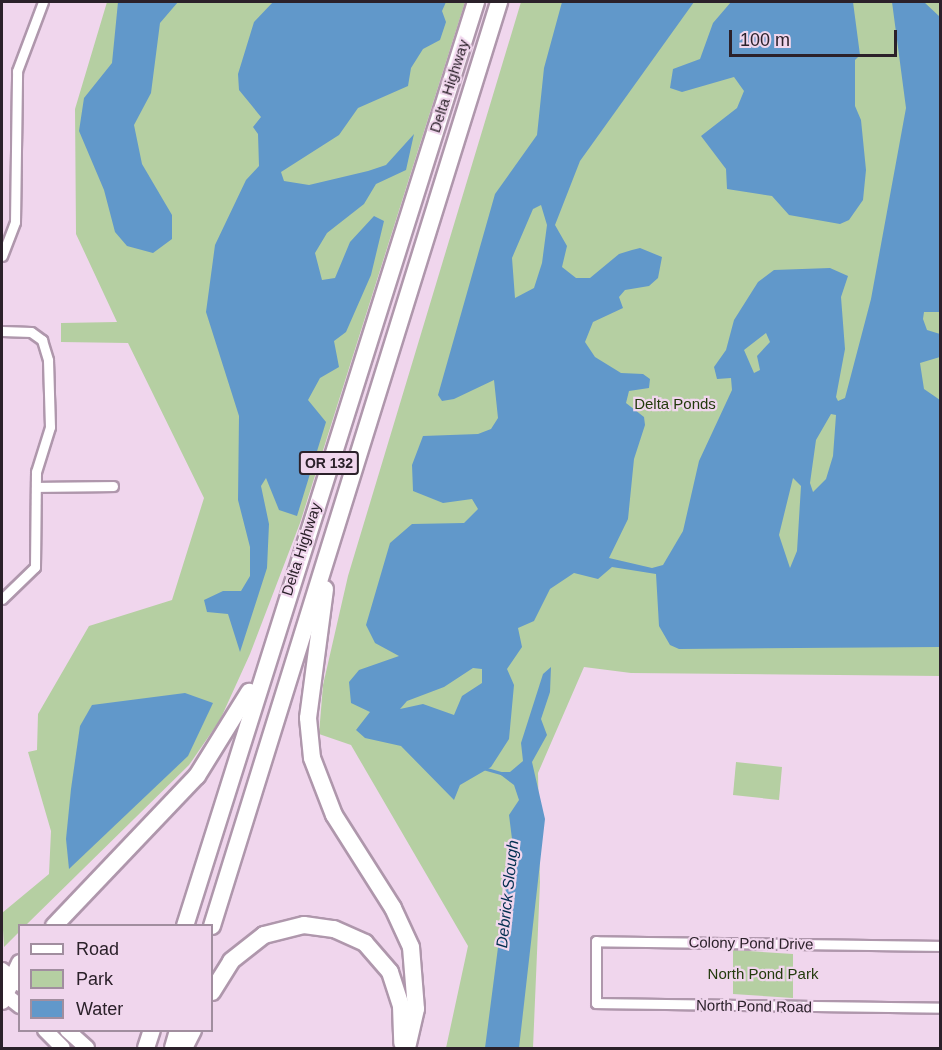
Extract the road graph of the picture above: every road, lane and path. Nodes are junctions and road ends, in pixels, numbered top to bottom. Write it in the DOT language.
graph roads {
  1 [pos="43,2"];
  2 [pos="476,2"];
  3 [pos="499,2"];
  4 [pos="2,256"];
  5 [pos="2,331"];
  6 [pos="112,486"];
  7 [pos="36,487"];
  8 [pos="333,532"];
  9 [pos="2,599"];
  10 [pos="264,665"];
  11 [pos="56,924"];
  12 [pos="186,924"];
  13 [pos="213,924"];
  14 [pos="940,946"];
  15 [pos="596,974"];
  16 [pos="10,977"];
  17 [pos="213,990"];
  18 [pos="2,995"];
  19 [pos="18,1005"];
  20 [pos="940,1008"];
  21 [pos="47,1032"];
  22 [pos="69,1032"];
  23 [pos="151,1032"];
  24 [pos="177,1032"];
  25 [pos="191,1032"];
  26 [pos="63,1048"];
  27 [pos="87,1048"];
  28 [pos="146,1048"];
  29 [pos="173,1048"];
  30 [pos="184,1048"];
  31 [pos="401,1048"];
  32 [pos="406,1048"];
  1 -- 4 [label="street"];
  2 -- 10 [label="highway, Delta Highway / OR 132"];
  3 -- 8 [label="highway, Delta Highway / OR 132"];
  5 -- 7 [label="street"];
  6 -- 7 [label="street"];
  7 -- 9 [label="street"];
  8 -- 13 [label="highway, Delta Highway / OR 132"];
  8 -- 32 [label="highway"];
  10 -- 11 [label="highway"];
  10 -- 12 [label="highway, Delta Highway / OR 132"];
  14 -- 15 [label="street, Colony Pond Drive"];
  15 -- 20 [label="street, North Pond Road"];
  16 -- 18 [label="highway"];
  17 -- 31 [label="highway"];
  18 -- 19 [label="main road"];
  21 -- 26 [label="main road"];
  22 -- 27 [label="main road"];
  23 -- 28 [label="highway"];
  24 -- 29 [label="highway"];
  25 -- 30 [label="highway"];
}
